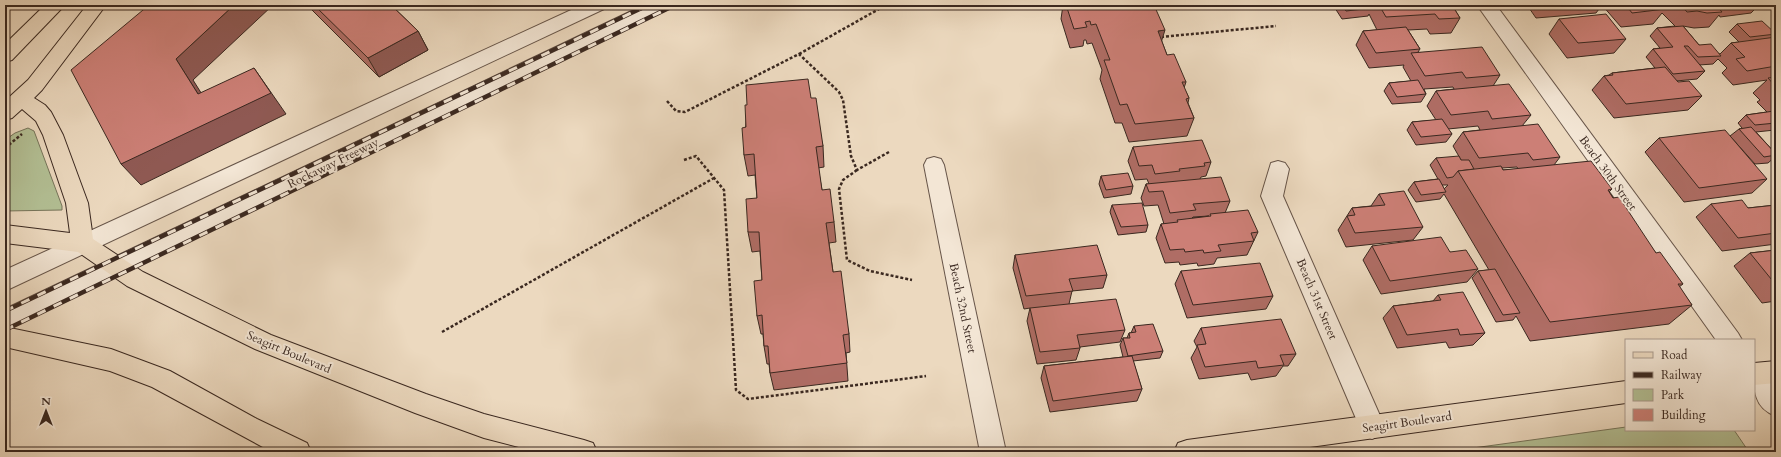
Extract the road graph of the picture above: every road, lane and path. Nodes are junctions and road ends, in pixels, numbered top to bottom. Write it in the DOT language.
graph roads {
  1 [pos="56,5"];
  2 [pos="97,5"];
  3 [pos="598,5"];
  4 [pos="660,5"];
  5 [pos="886,5"];
  6 [pos="1486,5"];
  7 [pos="1276,26"];
  8 [pos="1161,30"];
  9 [pos="1164,36"];
  10 [pos="1159,37"];
  11 [pos="799,54"];
  12 [pos="5,55"];
  13 [pos="21,99"];
  14 [pos="667,101"];
  15 [pos="5,113"];
  16 [pos="26,131"];
  17 [pos="5,148"];
  18 [pos="889,152"];
  19 [pos="684,160"];
  20 [pos="934,165"];
  21 [pos="1278,169"];
  22 [pos="857,170"];
  23 [pos="714,178"];
  24 [pos="5,234"];
  25 [pos="83,244"];
  26 [pos="117,266"];
  27 [pos="912,280"];
  28 [pos="5,281"];
  29 [pos="5,320"];
  30 [pos="442,332"];
  31 [pos="5,337"];
  32 [pos="1729,339"];
  33 [pos="1776,372"];
  34 [pos="1755,374"];
  35 [pos="1755,375"];
  36 [pos="926,376"];
  37 [pos="1625,392"];
  38 [pos="1776,405"];
  39 [pos="1372,427"];
  40 [pos="552,449"];
  41 [pos="298,452"];
  42 [pos="584,452"];
  43 [pos="993,452"];
  44 [pos="1187,452"];
  1 -- 12 [label="main road"];
  2 -- 13 [label="main road"];
  3 -- 25 [label="street"];
  4 -- 26 [label="street, Rockaway Freeway"];
  5 -- 11 [label="path"];
  6 -- 32 [label="street, Beach 30th Street"];
  7 -- 9 [label="path"];
  8 -- 9 [label="path"];
  9 -- 10 [label="path"];
  11 -- 14 [label="path"];
  11 -- 22 [label="path"];
  13 -- 15 [label="main road"];
  13 -- 25 [label="main road"];
  16 -- 17 [label="path"];
  18 -- 22 [label="path"];
  19 -- 23 [label="path"];
  20 -- 43 [label="street, Beach 32nd Street"];
  21 -- 39 [label="street, Beach 31st Street"];
  22 -- 27 [label="path"];
  23 -- 30 [label="path"];
  23 -- 36 [label="path"];
  24 -- 25 [label="main road, Seagirt Boulevard"];
  25 -- 26 [label="main road, Seagirt Boulevard"];
  25 -- 28 [label="street"];
  26 -- 29 [label="street, Rockaway Freeway"];
  26 -- 40 [label="main road, Seagirt Boulevard"];
  31 -- 41 [label="main road"];
  33 -- 34 [label="main road"];
  35 -- 38 [label="street"];
  37 -- 39 [label="main road, Seagirt Boulevard"];
  39 -- 44 [label="main road, Seagirt Boulevard"];
  40 -- 42 [label="main road, Seagirt Boulevard"];
}
